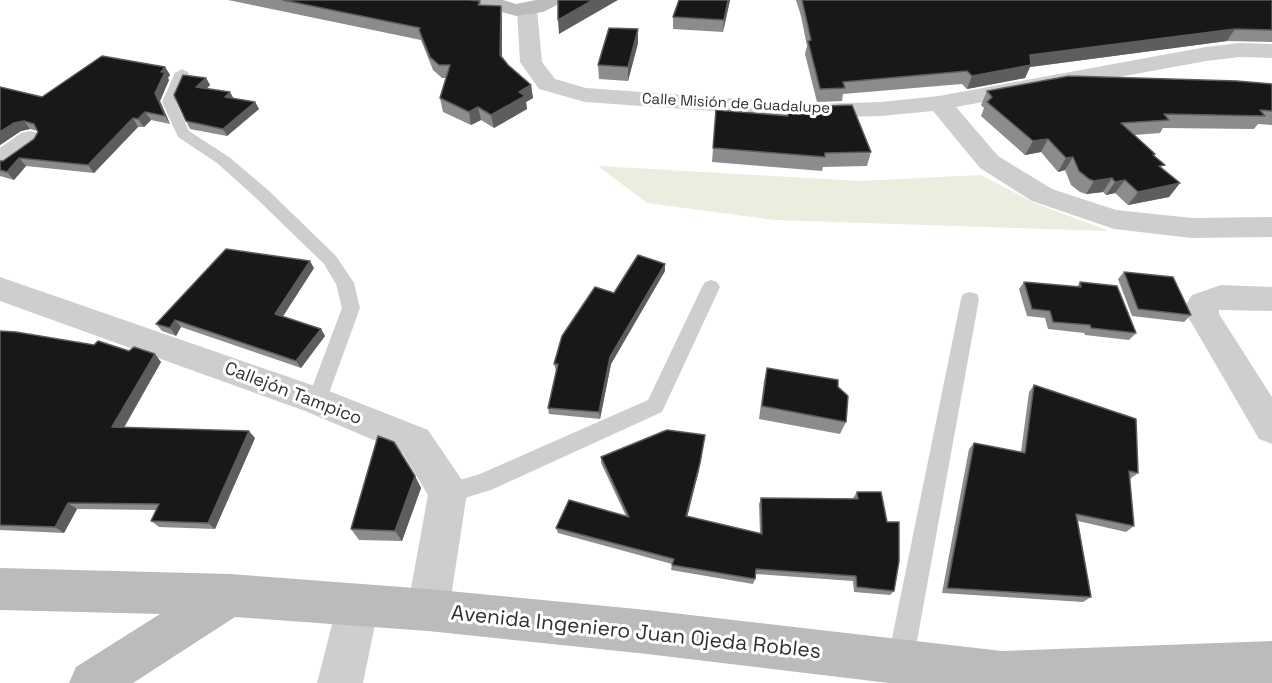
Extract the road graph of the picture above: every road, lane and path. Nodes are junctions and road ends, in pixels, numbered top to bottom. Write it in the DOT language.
graph roads {
  1 [pos="419,0"];
  2 [pos="552,0"];
  3 [pos="491,1"];
  4 [pos="526,9"];
  5 [pos="1272,51"];
  6 [pos="182,73"];
  7 [pos="1076,78"];
  8 [pos="1179,80"];
  9 [pos="939,103"];
  10 [pos="30,139"];
  11 [pos="0,160"];
  12 [pos="1272,227"];
  13 [pos="711,287"];
  14 [pos="0,289"];
  15 [pos="1272,298"];
  16 [pos="970,299"];
  17 [pos="317,401"];
  18 [pos="1272,428"];
  19 [pos="448,493"];
  20 [pos="0,589"];
  21 [pos="230,595"];
  22 [pos="358,605"];
  23 [pos="428,610"];
  24 [pos="900,663"];
  25 [pos="1272,663"];
  26 [pos="1007,679"];
  27 [pos="92,683"];
  28 [pos="340,683"];
  1 -- 3 [label="main road"];
  2 -- 4 [label="main road"];
  3 -- 4 [label="main road"];
  4 -- 9 [label="street, Calle Misión de Guadalupe"];
  5 -- 7 [label="street, Calle Misión de Guadalupe"];
  6 -- 17 [label="lane"];
  7 -- 8 [label="street, Calle Misión de Guadalupe"];
  7 -- 9 [label="street, Calle Misión de Guadalupe"];
  9 -- 12 [label="street"];
  10 -- 11 [label="street"];
  13 -- 19 [label="lane"];
  14 -- 17 [label="street, Callejón Tampico"];
  15 -- 18 [label="street"];
  16 -- 24 [label="lane"];
  17 -- 19 [label="street, Callejón Tampico"];
  19 -- 23 [label="street"];
  20 -- 21 [label="main road, Avenida Ingeniero Juan Ojeda Robles"];
  21 -- 22 [label="main road, Avenida Ingeniero Juan Ojeda Robles"];
  21 -- 27 [label="main road"];
  22 -- 23 [label="main road, Avenida Ingeniero Juan Ojeda Robles"];
  22 -- 28 [label="street"];
  23 -- 24 [label="main road, Avenida Ingeniero Juan Ojeda Robles"];
  24 -- 26 [label="main road, Avenida Ingeniero Juan Ojeda Robles"];
  25 -- 26 [label="main road, Avenida Ingeniero Juan Ojeda Robles"];
}
